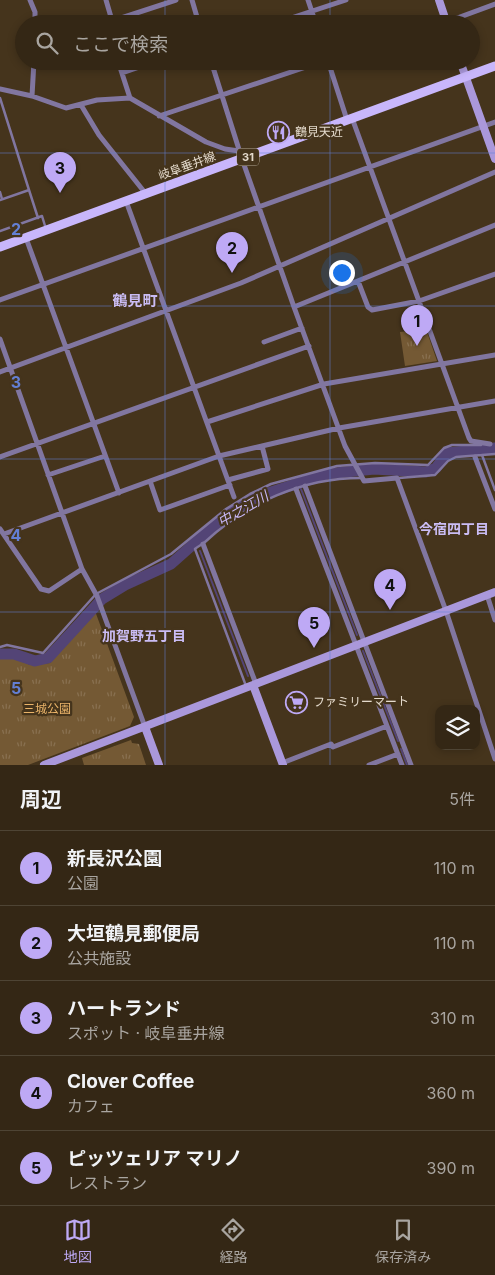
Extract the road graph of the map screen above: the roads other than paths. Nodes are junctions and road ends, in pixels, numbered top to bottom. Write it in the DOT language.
graph roads {
  1 [pos="30,0"];
  2 [pos="106,0"];
  3 [pos="176,0"];
  4 [pos="192,0"];
  5 [pos="308,0"];
  6 [pos="346,0"];
  7 [pos="439,0"];
  8 [pos="495,4"];
  9 [pos="312,11"];
  10 [pos="35,15"];
  11 [pos="111,15"];
  12 [pos="133,15"];
  13 [pos="197,15"];
  14 [pos="300,15"];
  15 [pos="313,15"];
  16 [pos="443,15"];
  17 [pos="466,15"];
  18 [pos="495,66"];
  19 [pos="33,70"];
  20 [pos="121,70"];
  21 [pos="131,70"];
  22 [pos="214,70"];
  23 [pos="298,70"];
  24 [pos="330,70"];
  25 [pos="463,70"];
  26 [pos="122,73"];
  27 [pos="465,77"];
  28 [pos="0,93"];
  29 [pos="222,94"];
  30 [pos="32,96"];
  31 [pos="130,98"];
  32 [pos="81,105"];
  33 [pos="159,116"];
  34 [pos="350,119"];
  35 [pos="495,122"];
  36 [pos="483,125"];
  37 [pos="241,155"];
  38 [pos="495,159"];
  39 [pos="370,165"];
  40 [pos="495,172"];
  41 [pos="29,190"];
  42 [pos="0,192"];
  43 [pos="146,194"];
  44 [pos="1,199"];
  45 [pos="126,201"];
  46 [pos="258,207"];
  47 [pos="38,218"];
  48 [pos="390,220"];
  49 [pos="495,225"];
  50 [pos="0,231"];
  51 [pos="47,231"];
  52 [pos="26,238"];
  53 [pos="0,246"];
  54 [pos="144,248"];
  55 [pos="405,262"];
  56 [pos="280,267"];
  57 [pos="495,274"];
  58 [pos="358,281"];
  59 [pos="43,285"];
  60 [pos="0,300"];
  61 [pos="419,301"];
  62 [pos="294,307"];
  63 [pos="166,312"];
  64 [pos="302,328"];
  65 [pos="0,339"];
  66 [pos="264,342"];
  67 [pos="309,346"];
  68 [pos="66,349"];
  69 [pos="495,355"];
  70 [pos="442,364"];
  71 [pos="10,368"];
  72 [pos="0,372"];
  73 [pos="324,384"];
  74 [pos="194,387"];
  75 [pos="495,402"];
  76 [pos="458,407"];
  77 [pos="207,422"];
  78 [pos="93,424"];
  79 [pos="338,428"];
  80 [pos="493,443"];
  81 [pos="37,444"];
  82 [pos="262,446"];
  83 [pos="495,454"];
  84 [pos="105,456"];
  85 [pos="219,456"];
  86 [pos="475,456"];
  87 [pos="482,456"];
  88 [pos="0,457"];
  89 [pos="356,465"];
  90 [pos="48,475"];
  91 [pos="362,476"];
  92 [pos="397,478"];
  93 [pos="150,481"];
  94 [pos="229,482"];
  95 [pos="305,486"];
  96 [pos="296,489"];
  97 [pos="495,490"];
  98 [pos="118,492"];
  99 [pos="234,497"];
  100 [pos="495,509"];
  101 [pos="62,513"];
  102 [pos="2,531"];
  103 [pos="203,544"];
  104 [pos="82,570"];
  105 [pos="495,592"];
  106 [pos="96,595"];
  107 [pos="487,595"];
  108 [pos="446,611"];
  109 [pos="495,620"];
  110 [pos="365,642"];
  111 [pos="356,645"];
  112 [pos="0,647"];
  113 [pos="252,686"];
  114 [pos="387,726"];
  115 [pos="145,727"];
  116 [pos="398,754"];
  117 [pos="495,758"];
  118 [pos="282,764"];
  119 [pos="44,765"];
  120 [pos="159,765"];
  121 [pos="369,765"];
  122 [pos="402,765"];
  123 [pos="411,765"];
  1 -- 10 [label="street"];
  2 -- 11 [label="street"];
  3 -- 12 [label="street"];
  4 -- 13 [label="street"];
  5 -- 9 [label="street"];
  6 -- 9 [label="street"];
  7 -- 16 [label="street"];
  8 -- 17 [label="street"];
  9 -- 14 [label="street"];
  9 -- 15 [label="street"];
  18 -- 27 [label="main road, 岐阜垂井線 / 31"];
  19 -- 30 [label="street"];
  20 -- 26 [label="street"];
  21 -- 26 [label="street"];
  22 -- 29 [label="street"];
  23 -- 29 [label="street"];
  24 -- 34 [label="street"];
  25 -- 27 [label="street"];
  26 -- 31 [label="street"];
  27 -- 34 [label="main road, 岐阜垂井線 / 31"];
  27 -- 36 [label="street"];
  28 -- 30 [label="street"];
  28 -- 41 [label="lane"];
  29 -- 33 [label="street"];
  29 -- 37 [label="street"];
  30 -- 32 [label="street"];
  31 -- 32 [label="street"];
  31 -- 33 [label="street"];
  32 -- 43 [label="street"];
  33 -- 37 [label="street"];
  34 -- 37 [label="main road, 岐阜垂井線 / 31"];
  34 -- 39 [label="street"];
  35 -- 36 [label="street"];
  36 -- 38 [label="street"];
  36 -- 39 [label="street"];
  37 -- 43 [label="main road, 岐阜垂井線 / 31"];
  37 -- 46 [label="street"];
  39 -- 46 [label="street"];
  39 -- 48 [label="street"];
  40 -- 48 [label="street"];
  41 -- 44 [label="lane"];
  41 -- 47 [label="lane"];
  42 -- 44 [label="lane"];
  43 -- 45 [label="main road, 岐阜垂井線 / 31"];
  45 -- 51 [label="main road, 岐阜垂井線 / 31"];
  45 -- 54 [label="street"];
  46 -- 54 [label="street"];
  46 -- 56 [label="street"];
  47 -- 50 [label="lane"];
  47 -- 51 [label="lane"];
  48 -- 55 [label="street"];
  48 -- 56 [label="street"];
  49 -- 55 [label="street"];
  51 -- 52 [label="main road, 岐阜垂井線 / 31"];
  52 -- 53 [label="main road, 岐阜垂井線 / 31"];
  52 -- 59 [label="street"];
  54 -- 59 [label="street"];
  54 -- 63 [label="street"];
  55 -- 58 [label="street"];
  55 -- 61 [label="street"];
  56 -- 62 [label="street"];
  56 -- 63 [label="street"];
  57 -- 61 [label="street"];
  58 -- 61 [label="street"];
  58 -- 62 [label="street"];
  59 -- 60 [label="street"];
  59 -- 68 [label="street"];
  61 -- 70 [label="street"];
  62 -- 64 [label="street"];
  63 -- 68 [label="street"];
  63 -- 74 [label="street"];
  64 -- 66 [label="street"];
  64 -- 67 [label="street"];
  65 -- 71 [label="street"];
  67 -- 73 [label="street"];
  67 -- 74 [label="street"];
  68 -- 71 [label="street"];
  68 -- 78 [label="street"];
  69 -- 70 [label="street"];
  70 -- 73 [label="street"];
  70 -- 76 [label="street"];
  71 -- 72 [label="street"];
  71 -- 81 [label="street"];
  73 -- 77 [label="street"];
  73 -- 79 [label="street"];
  74 -- 77 [label="street"];
  74 -- 78 [label="street"];
  75 -- 76 [label="street"];
  76 -- 79 [label="street"];
  76 -- 80 [label="street"];
  77 -- 85 [label="street"];
  78 -- 81 [label="street"];
  78 -- 84 [label="street"];
  79 -- 82 [label="street"];
  79 -- 89 [label="street"];
  80 -- 89 [label="lane"];
  81 -- 88 [label="street"];
  81 -- 90 [label="street"];
  82 -- 85 [label="street"];
  82 -- 94 [label="street"];
  83 -- 87 [label="lane"];
  84 -- 90 [label="street"];
  84 -- 98 [label="street"];
  85 -- 93 [label="street"];
  85 -- 94 [label="street"];
  86 -- 87 [label="lane"];
  86 -- 92 [label="lane"];
  86 -- 100 [label="street"];
  87 -- 97 [label="lane"];
  89 -- 91 [label="street"];
  89 -- 106 [label="lane"];
  90 -- 101 [label="street"];
  91 -- 92 [label="street"];
  91 -- 95 [label="lane"];
  92 -- 108 [label="street"];
  93 -- 94 [label="street"];
  93 -- 98 [label="street"];
  94 -- 99 [label="street"];
  95 -- 96 [label="lane"];
  95 -- 110 [label="street"];
  96 -- 103 [label="lane"];
  96 -- 111 [label="street"];
  98 -- 101 [label="street"];
  101 -- 102 [label="street"];
  101 -- 104 [label="street"];
  102 -- 104 [label="street"];
  103 -- 113 [label="street"];
  103 -- 113 [label="lane"];
  104 -- 106 [label="street"];
  105 -- 107 [label="street"];
  106 -- 112 [label="lane"];
  106 -- 115 [label="street"];
  107 -- 108 [label="street"];
  107 -- 109 [label="street"];
  108 -- 110 [label="street"];
  108 -- 117 [label="street"];
  110 -- 111 [label="street"];
  110 -- 123 [label="street"];
  111 -- 113 [label="street"];
  111 -- 114 [label="street"];
  113 -- 115 [label="street"];
  113 -- 118 [label="street"];
  114 -- 116 [label="street"];
  114 -- 118 [label="street"];
  115 -- 119 [label="street"];
  115 -- 120 [label="street"];
  116 -- 121 [label="street"];
  116 -- 122 [label="street"];
}
